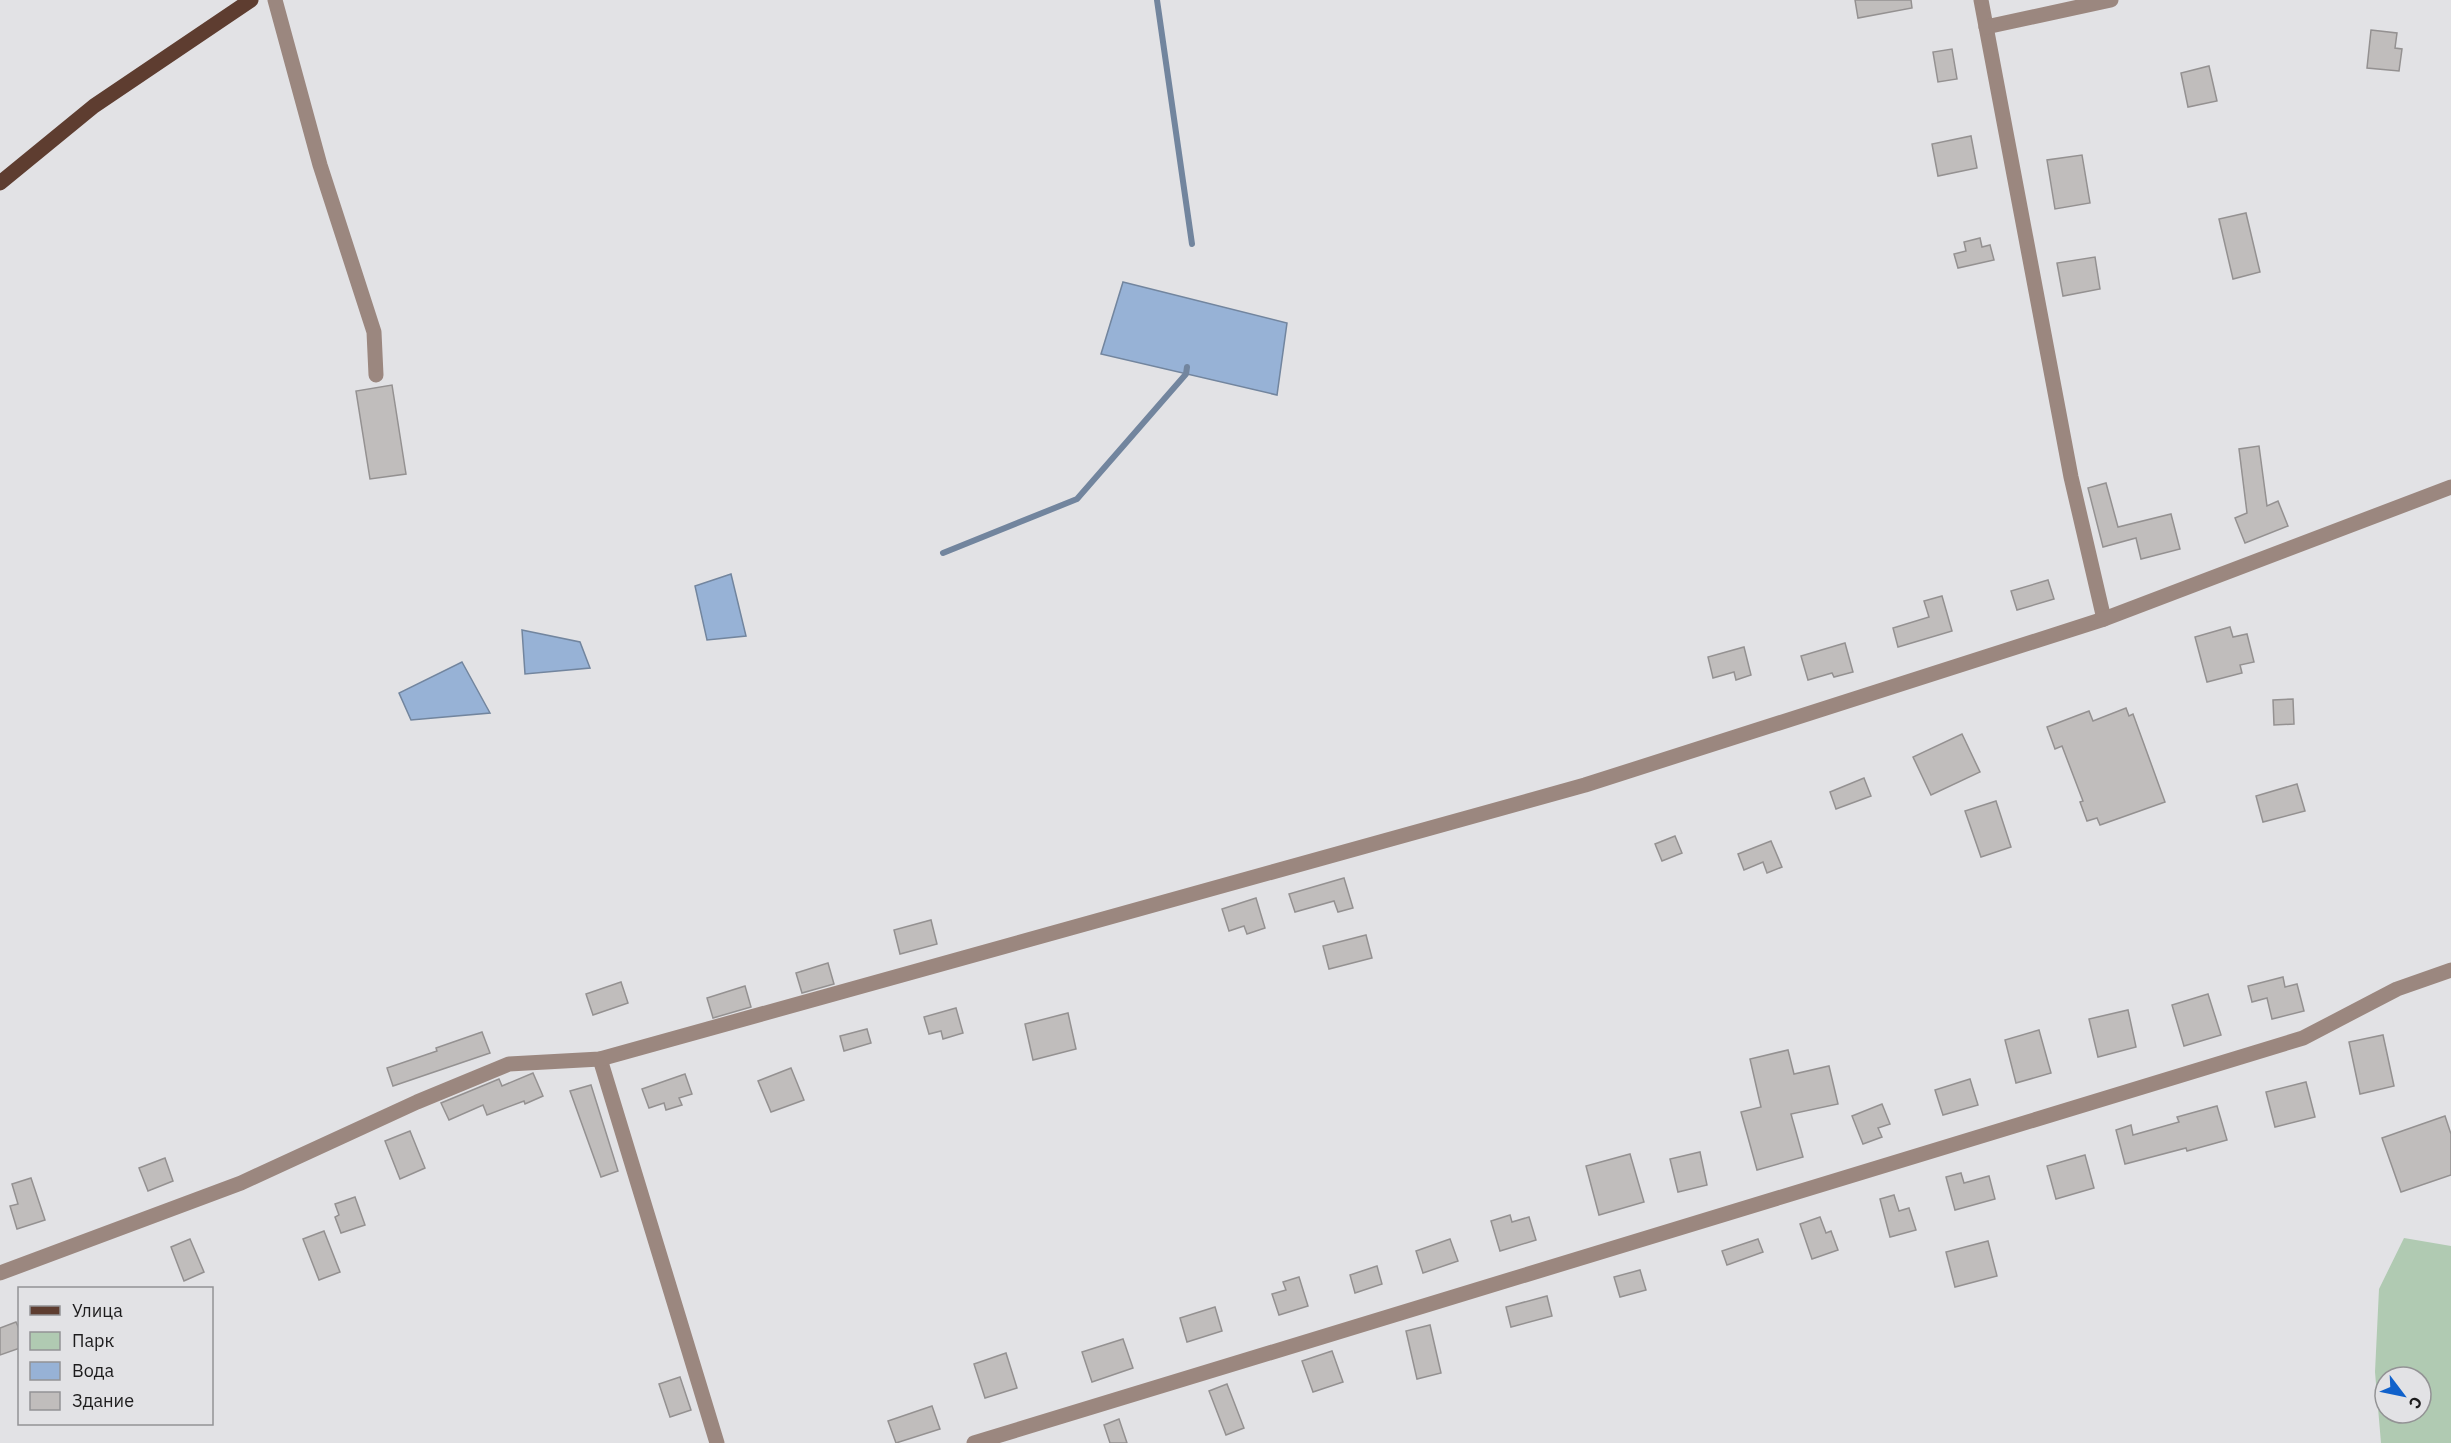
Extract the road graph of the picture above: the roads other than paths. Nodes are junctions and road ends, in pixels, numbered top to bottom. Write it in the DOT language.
graph roads {
  1 [pos="250,0"];
  2 [pos="275,0"];
  3 [pos="1981,0"];
  4 [pos="2111,0"];
  5 [pos="1986,27"];
  6 [pos="0,183"];
  7 [pos="376,375"];
  8 [pos="2451,487"];
  9 [pos="2104,619"];
  10 [pos="2451,970"];
  11 [pos="600,1059"];
  12 [pos="0,1273"];
  13 [pos="717,1443"];
  14 [pos="974,1443"];
  1 -- 6 [label="main road"];
  2 -- 7 [label="street"];
  3 -- 5 [label="street"];
  4 -- 5 [label="street"];
  5 -- 9 [label="street"];
  8 -- 9 [label="street"];
  9 -- 11 [label="street"];
  10 -- 14 [label="street"];
  11 -- 12 [label="street"];
  11 -- 13 [label="street"];
}
